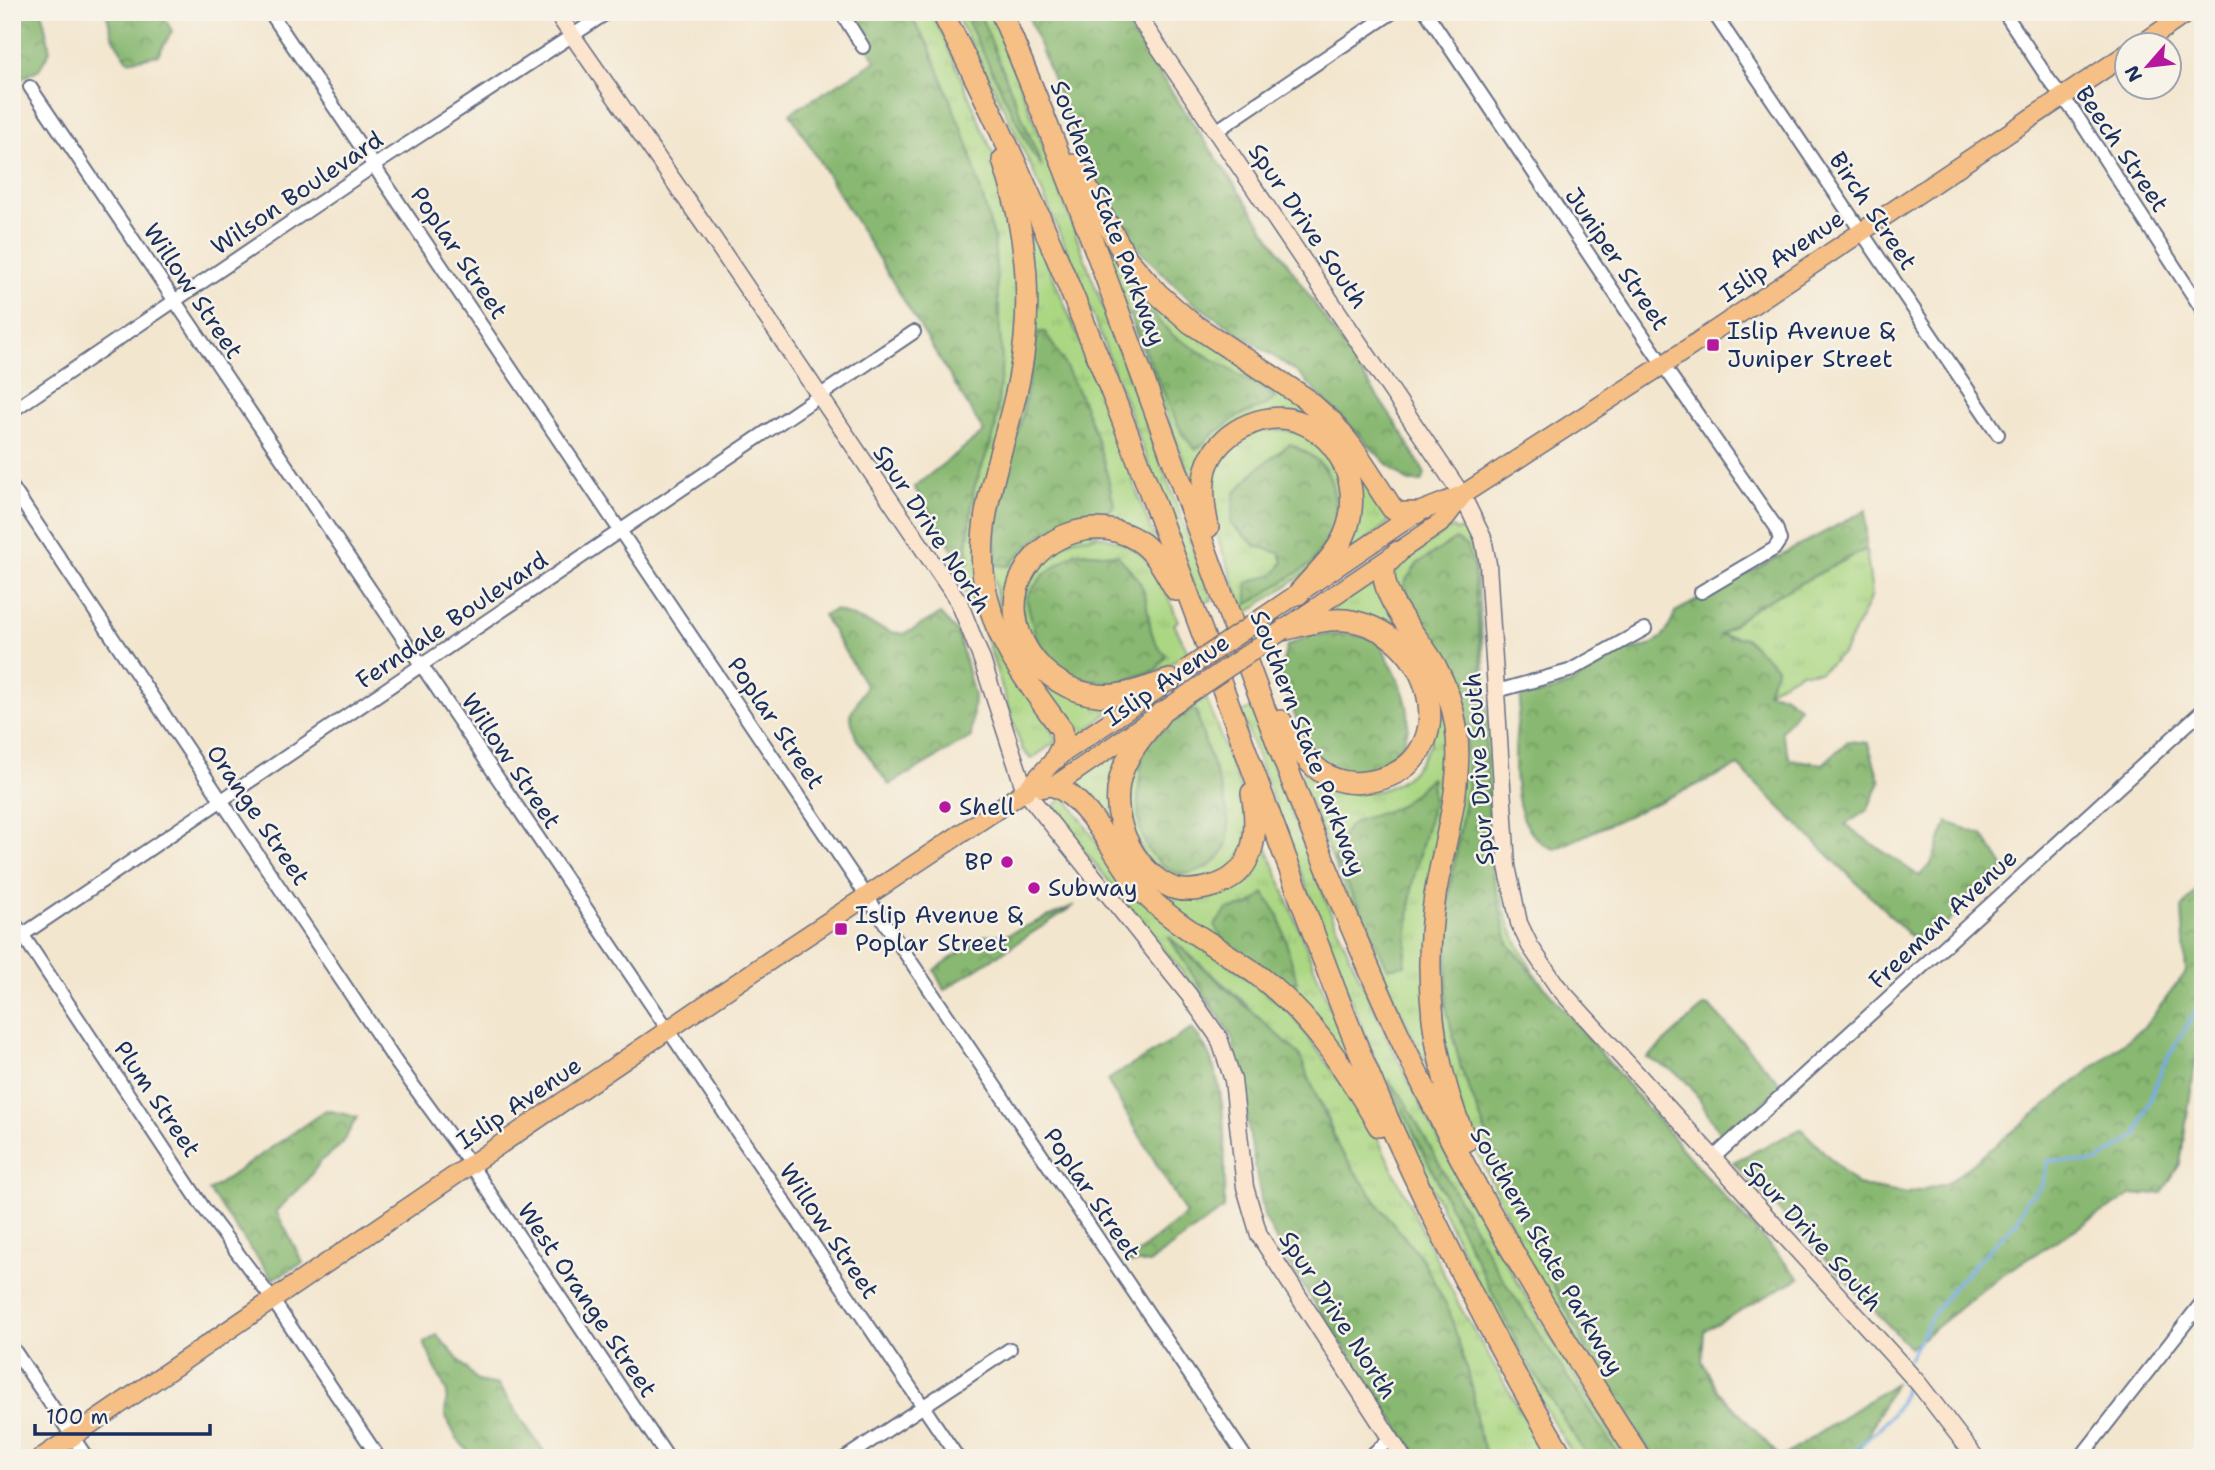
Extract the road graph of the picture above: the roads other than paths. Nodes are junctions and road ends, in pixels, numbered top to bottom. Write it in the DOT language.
graph roads {
  1 [pos="270,12"];
  2 [pos="556,12"];
  3 [pos="608,12"];
  4 [pos="841,12"];
  5 [pos="942,12"];
  6 [pos="1001,12"];
  7 [pos="1135,12"];
  8 [pos="1393,12"];
  9 [pos="1426,12"];
  10 [pos="1713,12"];
  11 [pos="2004,12"];
  12 [pos="2188,12"];
  13 [pos="2159,32"];
  14 [pos="572,37"];
  15 [pos="863,47"];
  16 [pos="2114,62"];
  17 [pos="1028,76"];
  18 [pos="976,78"];
  19 [pos="30,87"];
  20 [pos="2062,97"];
  21 [pos="1216,131"];
  22 [pos="375,165"];
  23 [pos="1861,232"];
  24 [pos="174,301"];
  25 [pos="2203,311"];
  26 [pos="914,332"];
  27 [pos="1663,365"];
  28 [pos="818,398"];
  29 [pos="12,411"];
  30 [pos="1998,434"];
  31 [pos="12,487"];
  32 [pos="1462,495"];
  33 [pos="1416,513"];
  34 [pos="622,530"];
  35 [pos="1398,552"];
  36 [pos="1217,577"];
  37 [pos="1700,592"];
  38 [pos="1298,594"];
  39 [pos="1645,629"];
  40 [pos="1283,630"];
  41 [pos="1206,642"];
  42 [pos="421,666"];
  43 [pos="1179,675"];
  44 [pos="1254,675"];
  45 [pos="1497,691"];
  46 [pos="2203,710"];
  47 [pos="1160,714"];
  48 [pos="1244,746"];
  49 [pos="1056,758"];
  50 [pos="1054,786"];
  51 [pos="1025,791"];
  52 [pos="223,799"];
  53 [pos="866,895"];
  54 [pos="12,919"];
  55 [pos="17,939"];
  56 [pos="668,1031"];
  57 [pos="1712,1159"];
  58 [pos="471,1165"];
  59 [pos="1437,1223"];
  60 [pos="1527,1277"];
  61 [pos="272,1299"];
  62 [pos="2203,1301"];
  63 [pos="12,1348"];
  64 [pos="1010,1349"];
  65 [pos="922,1405"];
  66 [pos="72,1436"];
  67 [pos="1391,1439"];
  68 [pos="41,1458"];
  69 [pos="87,1458"];
  70 [pos="379,1458"];
  71 [pos="668,1458"];
  72 [pos="845,1458"];
  73 [pos="958,1458"];
  74 [pos="1246,1458"];
  75 [pos="1368,1458"];
  76 [pos="1404,1458"];
  77 [pos="1563,1458"];
  78 [pos="1640,1458"];
  79 [pos="1976,1458"];
  80 [pos="2080,1458"];
  1 -- 22 [label="street, Poplar Street"];
  2 -- 14 [label="street, Spur Drive North"];
  3 -- 14 [label="street, Wilson Boulevard"];
  4 -- 15 [label="street"];
  5 -- 18 [label="highway"];
  6 -- 17 [label="highway, Southern State Parkway"];
  7 -- 21 [label="street, Spur Drive South"];
  8 -- 21 [label="street"];
  9 -- 27 [label="street, Juniper Street"];
  10 -- 23 [label="street, Birch Street"];
  11 -- 20 [label="street, Beech Street"];
  12 -- 13 [label="main road"];
  14 -- 22 [label="street, Wilson Boulevard"];
  14 -- 28 [label="street, Spur Drive North"];
  16 -- 20 [label="main road, Islip Avenue"];
  17 -- 33 [label="highway"];
  17 -- 36 [label="highway, Southern State Parkway"];
  18 -- 41 [label="highway"];
  18 -- 49 [label="highway"];
  19 -- 24 [label="street, Willow Street"];
  20 -- 23 [label="main road, Islip Avenue"];
  20 -- 25 [label="street, Beech Street"];
  21 -- 32 [label="street, Spur Drive South"];
  22 -- 24 [label="street, Wilson Boulevard"];
  22 -- 34 [label="street, Poplar Street"];
  23 -- 27 [label="main road, Islip Avenue"];
  23 -- 30 [label="street, Birch Street"];
  24 -- 29 [label="street, Wilson Boulevard"];
  24 -- 42 [label="street, Willow Street"];
  26 -- 28 [label="street, Ferndale Boulevard"];
  27 -- 32 [label="main road, Islip Avenue"];
  27 -- 37 [label="street, Juniper Street"];
  28 -- 34 [label="street, Ferndale Boulevard"];
  28 -- 51 [label="street, Spur Drive North"];
  31 -- 52 [label="street, Orange Street"];
  32 -- 33 [label="main road, Islip Avenue"];
  32 -- 35 [label="main road, Islip Avenue"];
  32 -- 45 [label="street, Spur Drive South"];
  33 -- 38 [label="main road, Islip Avenue"];
  34 -- 42 [label="street, Ferndale Boulevard"];
  34 -- 53 [label="street, Poplar Street"];
  35 -- 40 [label="main road, Islip Avenue"];
  35 -- 60 [label="highway"];
  36 -- 38 [label="highway"];
  36 -- 44 [label="highway, Southern State Parkway"];
  38 -- 43 [label="main road, Islip Avenue, bridge"];
  39 -- 45 [label="street"];
  40 -- 44 [label="highway"];
  40 -- 47 [label="main road, Islip Avenue, bridge"];
  41 -- 43 [label="highway"];
  41 -- 48 [label="highway"];
  42 -- 52 [label="street, Ferndale Boulevard"];
  42 -- 56 [label="street, Willow Street"];
  43 -- 49 [label="main road, Islip Avenue"];
  44 -- 60 [label="highway, Southern State Parkway"];
  45 -- 57 [label="street, Spur Drive South"];
  46 -- 57 [label="street, Freeman Avenue"];
  47 -- 48 [label="highway"];
  47 -- 50 [label="main road, Islip Avenue"];
  48 -- 59 [label="highway"];
  49 -- 51 [label="main road, Islip Avenue"];
  50 -- 51 [label="main road, Islip Avenue"];
  50 -- 59 [label="highway"];
  51 -- 53 [label="main road, Islip Avenue"];
  51 -- 67 [label="street, Spur Drive North"];
  52 -- 55 [label="street, Ferndale Boulevard"];
  52 -- 58 [label="street, Orange Street"];
  53 -- 56 [label="main road, Islip Avenue"];
  53 -- 74 [label="street, Poplar Street"];
  54 -- 55 [label="street, Plum Street"];
  55 -- 61 [label="street, Plum Street"];
  56 -- 58 [label="main road, Islip Avenue"];
  56 -- 65 [label="street, Willow Street"];
  57 -- 79 [label="street, Spur Drive South"];
  58 -- 61 [label="main road, Islip Avenue"];
  58 -- 71 [label="street, West Orange Street"];
  59 -- 77 [label="highway"];
  60 -- 78 [label="highway, Southern State Parkway"];
  61 -- 66 [label="main road, Islip Avenue"];
  61 -- 70 [label="street, Plum Street"];
  62 -- 80 [label="street"];
  63 -- 66 [label="street"];
  64 -- 65 [label="street"];
  65 -- 72 [label="street"];
  65 -- 73 [label="street, Willow Street"];
  66 -- 68 [label="main road, Islip Avenue"];
  66 -- 69 [label="street"];
  67 -- 75 [label="street"];
  67 -- 76 [label="street, Spur Drive North"];
}
